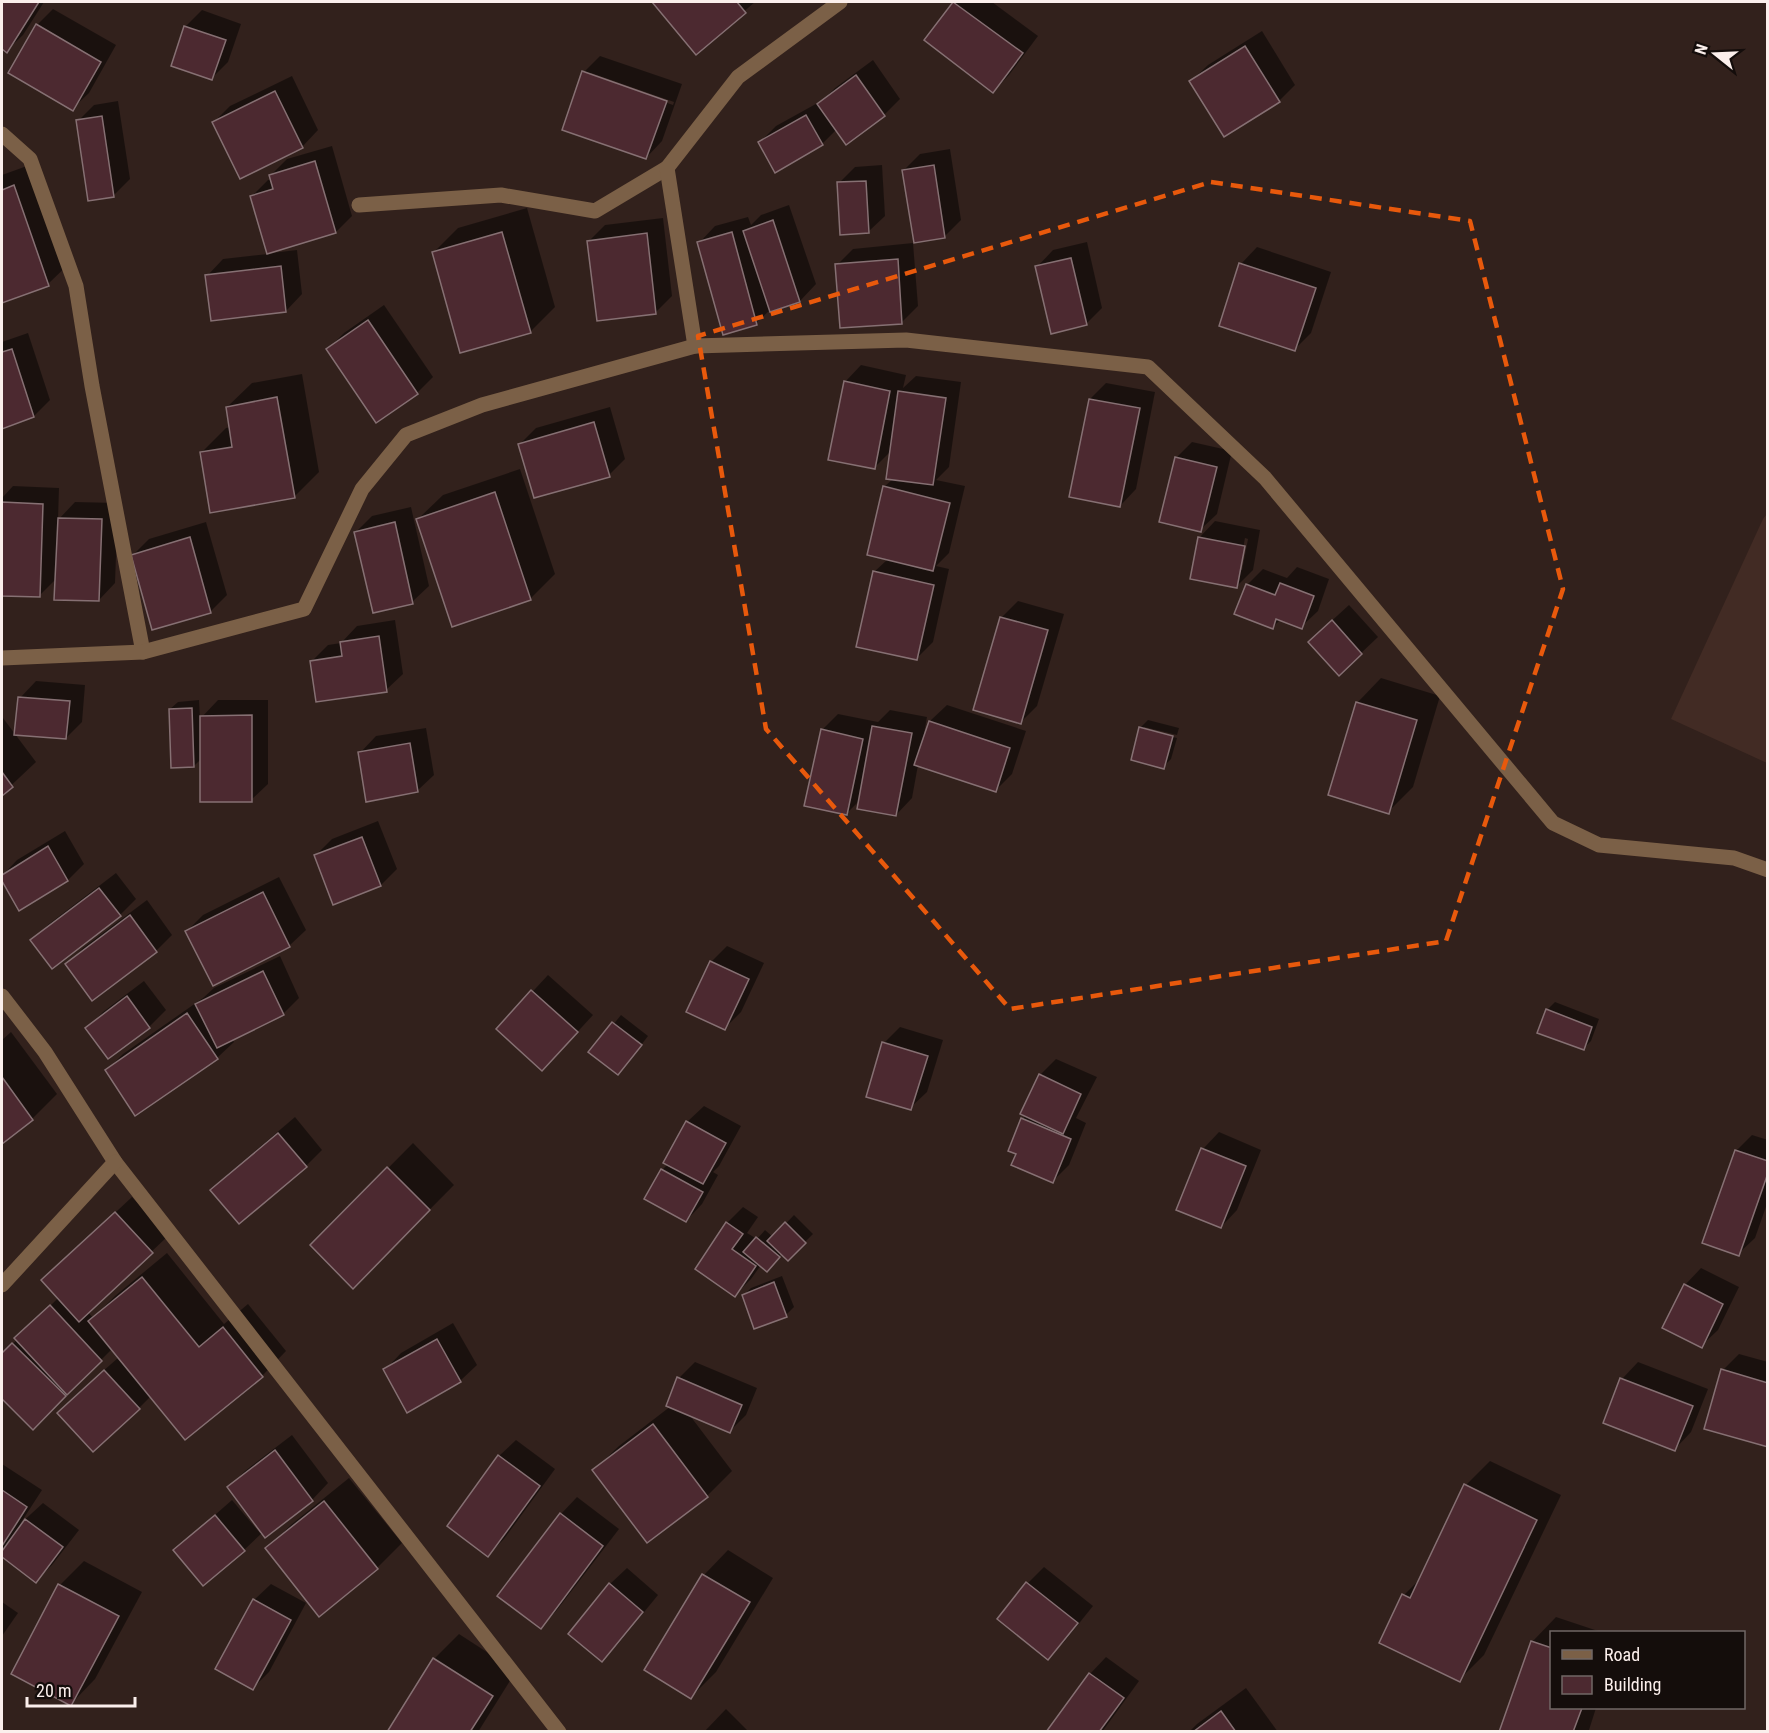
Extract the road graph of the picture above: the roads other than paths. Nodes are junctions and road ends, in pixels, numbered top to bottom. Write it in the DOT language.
graph roads {
  1 [pos="840,2"];
  2 [pos="2,134"];
  3 [pos="668,168"];
  4 [pos="359,205"];
  5 [pos="695,346"];
  6 [pos="143,652"];
  7 [pos="2,658"];
  8 [pos="1767,870"];
  9 [pos="2,996"];
  10 [pos="115,1162"];
  11 [pos="2,1285"];
  12 [pos="559,1731"];
  1 -- 3 [label="street"];
  2 -- 6 [label="street"];
  3 -- 4 [label="street"];
  3 -- 5 [label="street"];
  5 -- 6 [label="street"];
  5 -- 8 [label="street"];
  6 -- 7 [label="street"];
  9 -- 10 [label="street"];
  10 -- 11 [label="street"];
  10 -- 12 [label="street"];
}
